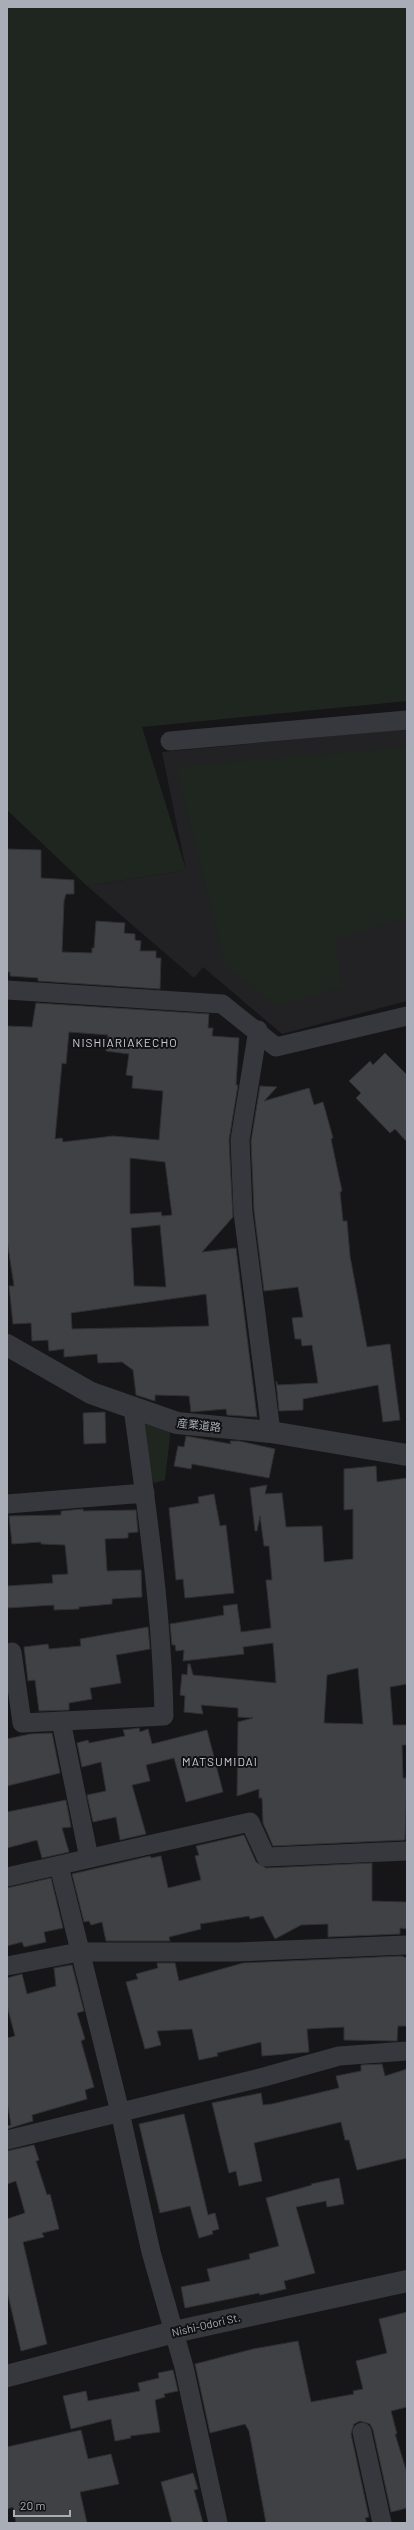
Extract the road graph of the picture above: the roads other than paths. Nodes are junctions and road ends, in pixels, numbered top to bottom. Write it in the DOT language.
graph roads {
  1 [pos="407,720"];
  2 [pos="170,741"];
  3 [pos="7,990"];
  4 [pos="407,1016"];
  5 [pos="258,1030"];
  6 [pos="7,1345"];
  7 [pos="133,1408"];
  8 [pos="271,1432"];
  9 [pos="407,1455"];
  10 [pos="145,1493"];
  11 [pos="7,1504"];
  12 [pos="12,1652"];
  13 [pos="61,1721"];
  14 [pos="15,1725"];
  15 [pos="407,1851"];
  16 [pos="89,1858"];
  17 [pos="59,1866"];
  18 [pos="7,1877"];
  19 [pos="407,1946"];
  20 [pos="79,1952"];
  21 [pos="7,1966"];
  22 [pos="407,2051"];
  23 [pos="120,2112"];
  24 [pos="7,2140"];
  25 [pos="407,2281"];
  26 [pos="174,2332"];
  27 [pos="7,2376"];
  28 [pos="362,2432"];
  29 [pos="218,2523"];
  30 [pos="382,2523"];
  1 -- 2 [label="street"];
  3 -- 5 [label="street"];
  4 -- 5 [label="street"];
  5 -- 8 [label="street"];
  6 -- 7 [label="street, 産業道路"];
  7 -- 8 [label="street, 産業道路"];
  7 -- 10 [label="street"];
  8 -- 9 [label="street, 産業道路"];
  10 -- 11 [label="street"];
  10 -- 13 [label="street"];
  12 -- 14 [label="street"];
  13 -- 14 [label="street"];
  13 -- 16 [label="street"];
  15 -- 16 [label="street"];
  16 -- 17 [label="street"];
  17 -- 18 [label="street"];
  17 -- 20 [label="street"];
  19 -- 20 [label="street"];
  20 -- 21 [label="street"];
  20 -- 23 [label="street"];
  22 -- 23 [label="street"];
  23 -- 24 [label="street"];
  23 -- 26 [label="street"];
  25 -- 26 [label="street, Nishi-Odori St."];
  26 -- 27 [label="street, Nishi-Odori St."];
  26 -- 29 [label="street"];
  28 -- 30 [label="street"];
}
